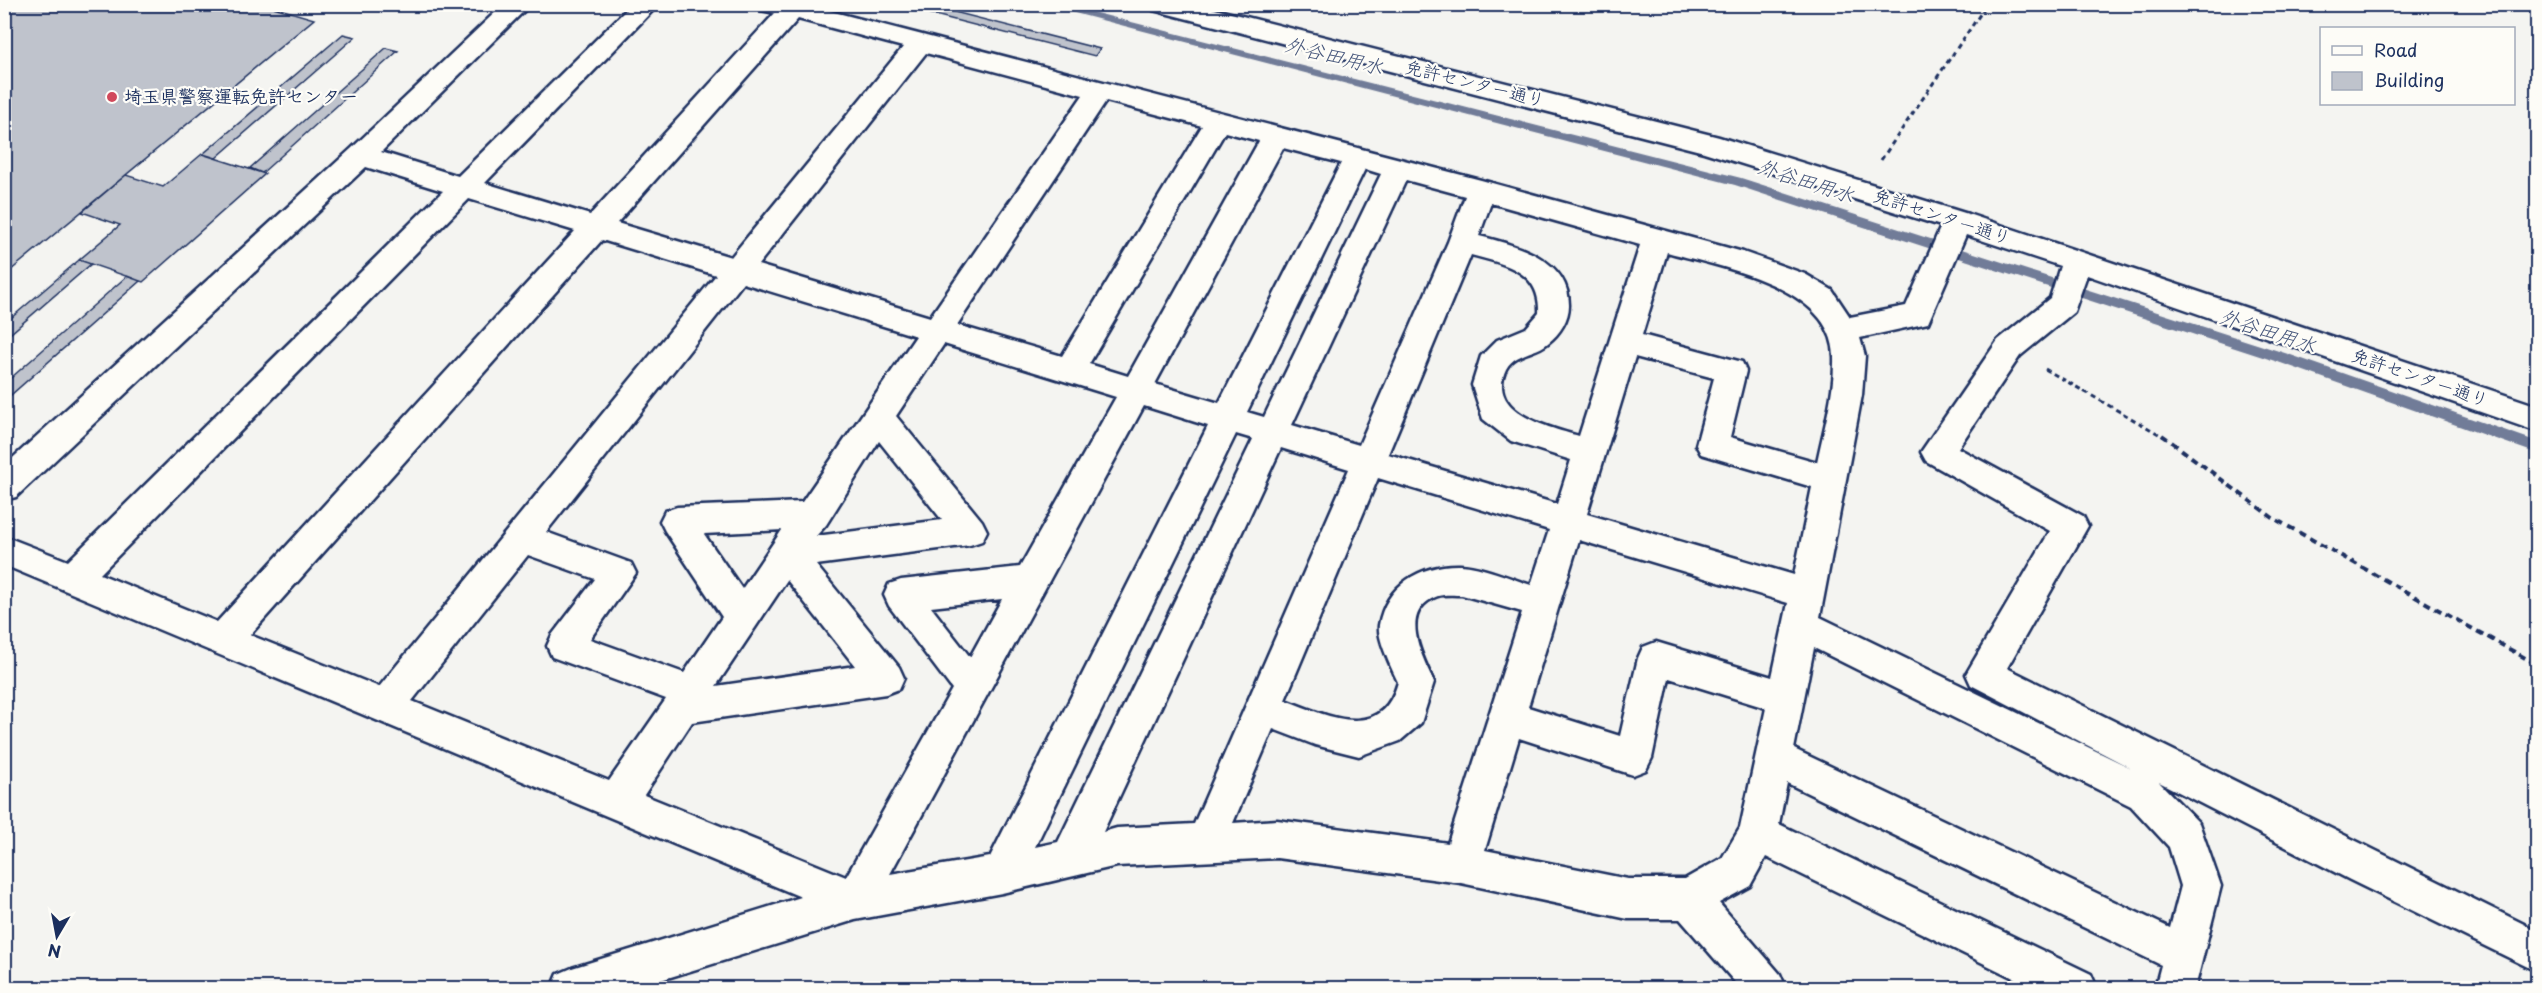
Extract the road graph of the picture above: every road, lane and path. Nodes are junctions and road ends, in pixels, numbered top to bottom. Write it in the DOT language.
graph roads {
  1 [pos="519,4"];
  2 [pos="647,4"];
  3 [pos="1162,4"];
  4 [pos="1988,4"];
  5 [pos="781,7"];
  6 [pos="920,43"];
  7 [pos="1099,91"];
  8 [pos="1218,122"];
  9 [pos="1276,136"];
  10 [pos="361,156"];
  11 [pos="1357,158"];
  12 [pos="1398,168"];
  13 [pos="464,188"];
  14 [pos="1481,190"];
  15 [pos="1860,191"];
  16 [pos="1958,221"];
  17 [pos="596,227"];
  18 [pos="1657,238"];
  19 [pos="1462,242"];
  20 [pos="2076,261"];
  21 [pos="737,270"];
  22 [pos="1843,330"];
  23 [pos="939,331"];
  24 [pos="1625,342"];
  25 [pos="2009,348"];
  26 [pos="1069,371"];
  27 [pos="1135,391"];
  28 [pos="879,418"];
  29 [pos="1228,418"];
  30 [pos="2538,419"];
  31 [pos="1272,432"];
  32 [pos="1590,453"];
  33 [pos="1369,461"];
  34 [pos="1830,478"];
  35 [pos="4,487"];
  36 [pos="814,515"];
  37 [pos="1568,522"];
  38 [pos="521,538"];
  39 [pos="4,550"];
  40 [pos="787,554"];
  41 [pos="73,578"];
  42 [pos="1031,580"];
  43 [pos="1543,603"];
  44 [pos="1803,609"];
  45 [pos="743,619"];
  46 [pos="223,640"];
  47 [pos="2538,665"];
  48 [pos="972,688"];
  49 [pos="1785,697"];
  50 [pos="688,700"];
  51 [pos="386,706"];
  52 [pos="1263,709"];
  53 [pos="1507,717"];
  54 [pos="1774,758"];
  55 [pos="617,802"];
  56 [pos="1758,834"];
  57 [pos="1206,842"];
  58 [pos="1071,857"];
  59 [pos="1461,864"];
  60 [pos="1002,874"];
  61 [pos="1689,898"];
  62 [pos="855,900"];
  63 [pos="2538,952"];
  64 [pos="2179,972"];
  65 [pos="573,988"];
  66 [pos="1766,988"];
  67 [pos="2077,988"];
  1 -- 10 [label="street"];
  2 -- 13 [label="street"];
  3 -- 15 [label="street, 免許センター通り"];
  4 -- 15 [label="path"];
  5 -- 6 [label="street"];
  5 -- 17 [label="street"];
  6 -- 7 [label="street"];
  6 -- 21 [label="street"];
  7 -- 8 [label="street"];
  7 -- 23 [label="street"];
  8 -- 9 [label="street"];
  8 -- 26 [label="street"];
  9 -- 11 [label="street"];
  9 -- 27 [label="street"];
  10 -- 13 [label="street"];
  10 -- 35 [label="street"];
  11 -- 12 [label="street"];
  11 -- 29 [label="street"];
  12 -- 14 [label="street"];
  12 -- 31 [label="street"];
  13 -- 17 [label="street"];
  13 -- 41 [label="street"];
  14 -- 18 [label="street"];
  14 -- 19 [label="street"];
  15 -- 16 [label="street, 免許センター通り"];
  16 -- 20 [label="street, 免許センター通り"];
  16 -- 22 [label="street"];
  17 -- 21 [label="street"];
  17 -- 46 [label="street"];
  18 -- 22 [label="street"];
  18 -- 24 [label="street"];
  19 -- 32 [label="street"];
  19 -- 33 [label="street"];
  20 -- 25 [label="street"];
  20 -- 30 [label="street, 免許センター通り"];
  21 -- 23 [label="street"];
  21 -- 38 [label="street"];
  22 -- 34 [label="street"];
  23 -- 26 [label="street"];
  23 -- 28 [label="street"];
  24 -- 32 [label="street"];
  24 -- 34 [label="street"];
  25 -- 47 [label="path"];
  25 -- 63 [label="street"];
  26 -- 27 [label="street"];
  27 -- 29 [label="street"];
  27 -- 42 [label="street"];
  28 -- 36 [label="street"];
  28 -- 40 [label="street"];
  29 -- 31 [label="street"];
  29 -- 60 [label="street"];
  31 -- 33 [label="street"];
  31 -- 58 [label="street"];
  32 -- 37 [label="street"];
  33 -- 37 [label="street"];
  33 -- 52 [label="street"];
  34 -- 44 [label="street"];
  36 -- 40 [label="street"];
  36 -- 45 [label="street"];
  37 -- 43 [label="street"];
  37 -- 44 [label="street"];
  38 -- 50 [label="street"];
  38 -- 51 [label="street"];
  39 -- 41 [label="street"];
  40 -- 45 [label="street"];
  40 -- 50 [label="street"];
  41 -- 46 [label="street"];
  42 -- 48 [label="street"];
  42 -- 48 [label="street"];
  43 -- 52 [label="street"];
  43 -- 53 [label="street"];
  44 -- 49 [label="street"];
  44 -- 64 [label="street"];
  45 -- 50 [label="street"];
  46 -- 51 [label="street"];
  48 -- 62 [label="street"];
  49 -- 53 [label="street"];
  49 -- 54 [label="street"];
  50 -- 55 [label="street"];
  51 -- 55 [label="street"];
  52 -- 57 [label="street"];
  53 -- 59 [label="street"];
  54 -- 56 [label="street"];
  54 -- 64 [label="street"];
  55 -- 62 [label="street"];
  56 -- 61 [label="street"];
  56 -- 67 [label="street"];
  57 -- 58 [label="street"];
  57 -- 59 [label="street"];
  58 -- 60 [label="street"];
  59 -- 61 [label="street"];
  60 -- 62 [label="street"];
  61 -- 66 [label="street"];
  62 -- 65 [label="street"];
}
